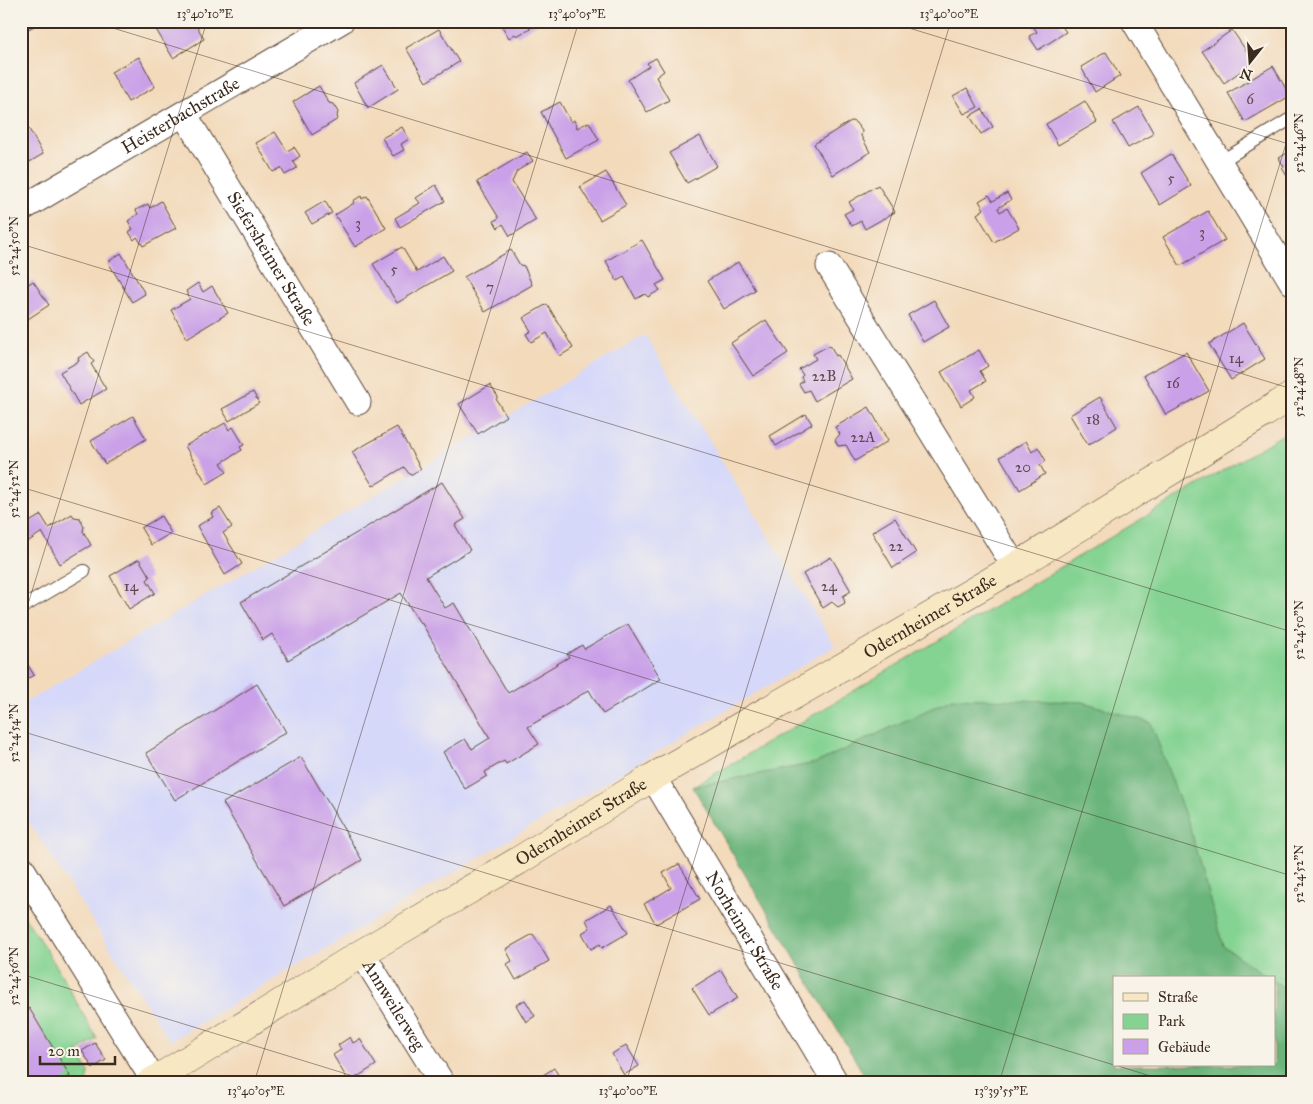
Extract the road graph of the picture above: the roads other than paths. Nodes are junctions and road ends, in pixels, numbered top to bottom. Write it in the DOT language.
graph roads {
  1 [pos="341,21"];
  2 [pos="1134,21"];
  3 [pos="184,114"];
  4 [pos="1292,118"];
  5 [pos="1220,162"];
  6 [pos="21,210"];
  7 [pos="829,266"];
  8 [pos="1292,282"];
  9 [pos="1292,396"];
  10 [pos="358,402"];
  11 [pos="1015,567"];
  12 [pos="84,571"];
  13 [pos="21,608"];
  14 [pos="653,777"];
  15 [pos="21,867"];
  16 [pos="362,953"];
  17 [pos="152,1082"];
  18 [pos="442,1083"];
  19 [pos="836,1083"];
  1 -- 3 [label="street, Heisterbachstraße"];
  2 -- 5 [label="street"];
  3 -- 6 [label="street, Heisterbachstraße"];
  3 -- 10 [label="street, Siefersheimer Straße"];
  4 -- 5 [label="lane"];
  5 -- 8 [label="street"];
  7 -- 11 [label="street, Odernheimer Straße"];
  9 -- 11 [label="street, Odernheimer Straße"];
  11 -- 14 [label="street, Odernheimer Straße"];
  12 -- 13 [label="lane"];
  14 -- 16 [label="street, Odernheimer Straße"];
  14 -- 19 [label="street, Norheimer Straße"];
  15 -- 17 [label="street"];
  16 -- 17 [label="street, Odernheimer Straße"];
  16 -- 18 [label="street, Annweilerweg"];
}
